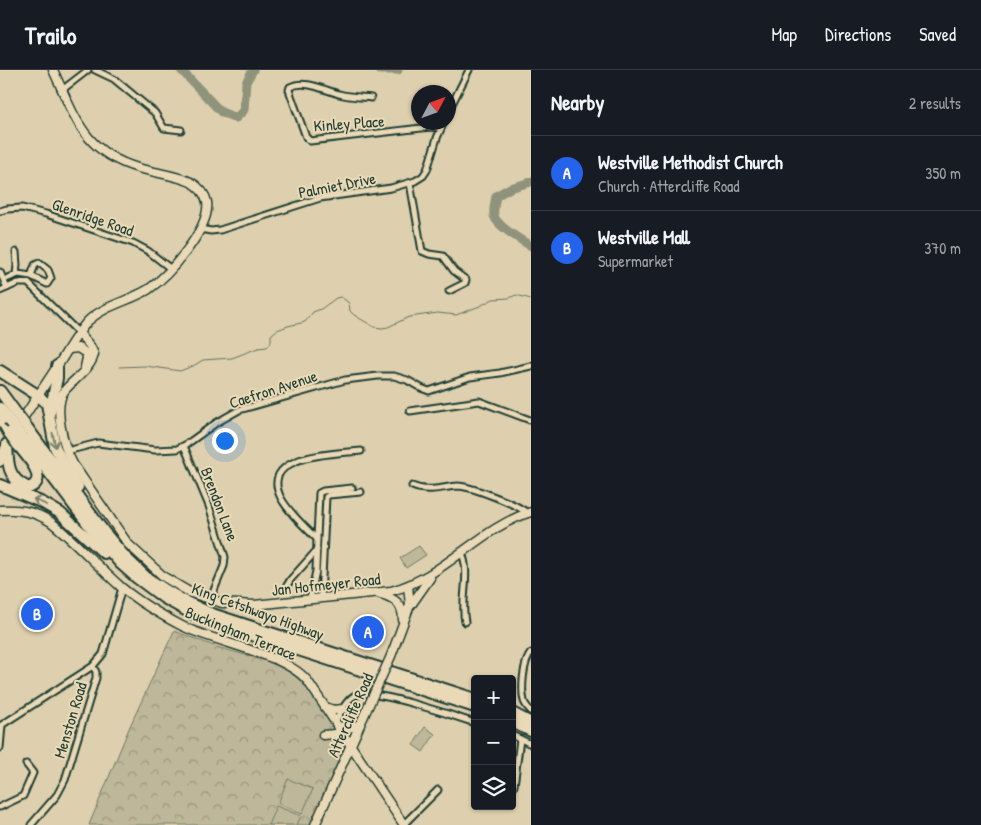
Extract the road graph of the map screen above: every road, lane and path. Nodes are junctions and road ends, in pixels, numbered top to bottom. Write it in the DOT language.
graph roads {
  1 [pos="53,70"];
  2 [pos="88,70"];
  3 [pos="96,70"];
  4 [pos="469,70"];
  5 [pos="62,90"];
  6 [pos="456,96"];
  7 [pos="371,98"];
  8 [pos="180,130"];
  9 [pos="411,130"];
  10 [pos="440,130"];
  11 [pos="410,183"];
  12 [pos="0,211"];
  13 [pos="200,229"];
  14 [pos="16,252"];
  15 [pos="171,269"];
  16 [pos="0,272"];
  17 [pos="16,275"];
  18 [pos="31,276"];
  19 [pos="4,280"];
  20 [pos="7,288"];
  21 [pos="449,290"];
  22 [pos="0,292"];
  23 [pos="79,333"];
  24 [pos="69,348"];
  25 [pos="57,366"];
  26 [pos="531,366"];
  27 [pos="0,371"];
  28 [pos="84,371"];
  29 [pos="0,391"];
  30 [pos="39,396"];
  31 [pos="0,408"];
  32 [pos="410,412"];
  33 [pos="50,413"];
  34 [pos="6,419"];
  35 [pos="530,420"];
  36 [pos="13,442"];
  37 [pos="184,446"];
  38 [pos="67,451"];
  39 [pos="361,451"];
  40 [pos="0,462"];
  41 [pos="0,480"];
  42 [pos="0,485"];
  43 [pos="412,486"];
  44 [pos="28,488"];
  45 [pos="352,488"];
  46 [pos="361,492"];
  47 [pos="0,510"];
  48 [pos="529,512"];
  49 [pos="317,539"];
  50 [pos="317,550"];
  51 [pos="462,553"];
  52 [pos="434,572"];
  53 [pos="137,578"];
  54 [pos="408,586"];
  55 [pos="286,587"];
  56 [pos="122,588"];
  57 [pos="164,589"];
  58 [pos="377,593"];
  59 [pos="321,598"];
  60 [pos="310,599"];
  61 [pos="210,600"];
  62 [pos="409,609"];
  63 [pos="465,622"];
  64 [pos="404,624"];
  65 [pos="530,654"];
  66 [pos="93,666"];
  67 [pos="471,698"];
  68 [pos="471,706"];
  69 [pos="325,707"];
  70 [pos="343,709"];
  71 [pos="531,711"];
  72 [pos="516,715"];
  73 [pos="471,721"];
  74 [pos="531,723"];
  75 [pos="336,724"];
  76 [pos="360,724"];
  77 [pos="516,724"];
  78 [pos="1,726"];
  79 [pos="531,731"];
  80 [pos="323,735"];
  81 [pos="516,737"];
  82 [pos="346,739"];
  83 [pos="520,739"];
  84 [pos="531,744"];
  85 [pos="350,746"];
  86 [pos="0,748"];
  87 [pos="344,760"];
  88 [pos="26,764"];
  89 [pos="364,764"];
  90 [pos="516,770"];
  91 [pos="438,790"];
  92 [pos="0,807"];
  93 [pos="31,825"];
  94 [pos="315,825"];
  95 [pos="404,825"];
  1 -- 5 [label="main road"];
  2 -- 5 [label="street"];
  3 -- 8 [label="street"];
  4 -- 6 [label="street"];
  5 -- 13 [label="main road"];
  7 -- 9 [label="street, Kinley Place"];
  10 -- 11 [label="street"];
  11 -- 13 [label="street, Palmiet Drive"];
  11 -- 21 [label="street"];
  12 -- 15 [label="street, Glenridge Road"];
  13 -- 15 [label="main road"];
  14 -- 17 [label="street"];
  15 -- 23 [label="main road"];
  16 -- 19 [label="street"];
  17 -- 18 [label="street"];
  17 -- 19 [label="street"];
  18 -- 18 [label="street"];
  19 -- 20 [label="street"];
  20 -- 22 [label="street"];
  20 -- 23 [label="street"];
  23 -- 24 [label="main road"];
  23 -- 28 [label="main road, Jan Hofmeyer Road"];
  24 -- 25 [label="main road"];
  24 -- 28 [label="main road"];
  25 -- 30 [label="main road"];
  25 -- 33 [label="highway"];
  26 -- 37 [label="street, Caefron Avenue"];
  27 -- 30 [label="highway"];
  28 -- 38 [label="main road, Jan Hofmeyer Road"];
  29 -- 34 [label="highway, King Cetshwayo Highway"];
  30 -- 33 [label="highway"];
  30 -- 36 [label="main road"];
  31 -- 34 [label="highway, King Cetshwayo Highway"];
  32 -- 35 [label="street"];
  33 -- 57 [label="highway, one-way"];
  34 -- 36 [label="highway, King Cetshwayo Highway, bridge"];
  34 -- 36 [label="highway, bridge"];
  36 -- 40 [label="main road"];
  36 -- 44 [label="highway"];
  36 -- 44 [label="highway"];
  36 -- 53 [label="highway, King Cetshwayo Highway"];
  36 -- 57 [label="highway, King Cetshwayo Highway"];
  37 -- 38 [label="street, Caefron Avenue"];
  37 -- 61 [label="street, Brendon Lane"];
  38 -- 61 [label="main road, Jan Hofmeyer Road"];
  39 -- 49 [label="street"];
  41 -- 44 [label="highway"];
  53 -- 42 [label="highway, one-way"];
  43 -- 48 [label="street"];
  45 -- 49 [label="street"];
  46 -- 59 [label="street"];
  47 -- 56 [label="main road, Buckingham Terrace"];
  48 -- 51 [label="main road, Jan Hofmeyer Road"];
  49 -- 50 [label="street"];
  50 -- 55 [label="street"];
  50 -- 60 [label="street"];
  51 -- 52 [label="main road, Jan Hofmeyer Road"];
  51 -- 63 [label="street"];
  52 -- 54 [label="main road, Jan Hofmeyer Road"];
  52 -- 62 [label="main road"];
  53 -- 68 [label="highway, King Cetshwayo Highway"];
  54 -- 58 [label="main road, Jan Hofmeyer Road"];
  54 -- 62 [label="main road, Attercliffe Road"];
  56 -- 66 [label="street, Menston Road"];
  56 -- 69 [label="main road, Buckingham Terrace"];
  57 -- 67 [label="highway, King Cetshwayo Highway"];
  58 -- 59 [label="main road, Jan Hofmeyer Road"];
  58 -- 64 [label="main road"];
  59 -- 60 [label="main road, Jan Hofmeyer Road"];
  60 -- 61 [label="main road, Jan Hofmeyer Road"];
  62 -- 64 [label="main road, Attercliffe Road"];
  64 -- 76 [label="main road, Attercliffe Road, bridge"];
  65 -- 71 [label="street"];
  66 -- 78 [label="street"];
  66 -- 93 [label="street, Menston Road"];
  69 -- 70 [label="main road"];
  69 -- 75 [label="main road, Buckingham Terrace"];
  70 -- 73 [label="street"];
  70 -- 75 [label="street"];
  72 -- 74 [label="highway"];
  75 -- 76 [label="main road"];
  75 -- 82 [label="main road, Buckingham Terrace"];
  76 -- 85 [label="main road, Attercliffe Road"];
  77 -- 79 [label="highway"];
  78 -- 86 [label="street"];
  80 -- 82 [label="main road"];
  81 -- 83 [label="street"];
  82 -- 85 [label="main road, Buckingham Terrace"];
  83 -- 84 [label="street"];
  83 -- 90 [label="street"];
  85 -- 87 [label="main road, Attercliffe Road"];
  85 -- 89 [label="main road, Buckingham Terrace"];
  87 -- 89 [label="main road"];
  87 -- 94 [label="main road, Attercliffe Road"];
  88 -- 92 [label="street"];
  89 -- 95 [label="main road, Buckingham Terrace"];
  91 -- 95 [label="street"];
}
